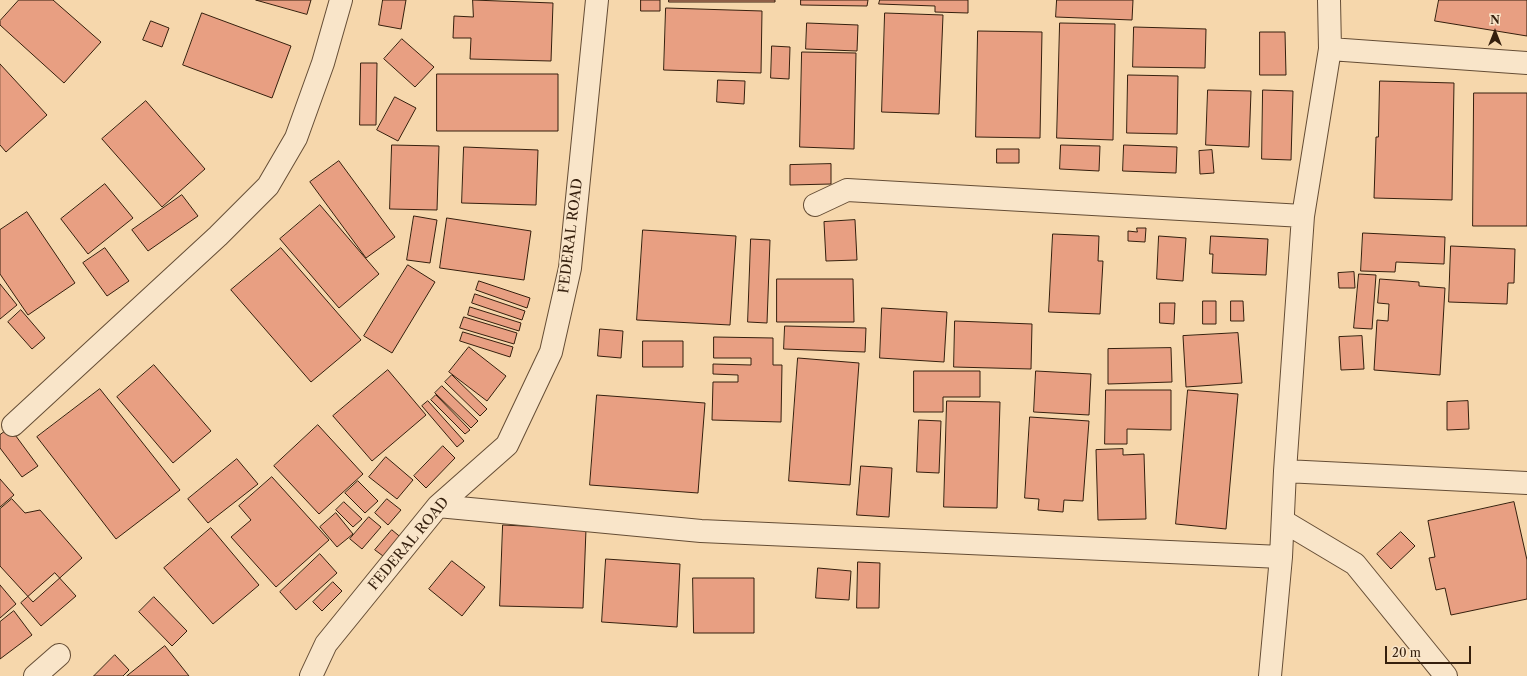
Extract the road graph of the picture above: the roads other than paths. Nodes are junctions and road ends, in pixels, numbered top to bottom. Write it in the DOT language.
graph roads {
  1 [pos="341,0"];
  2 [pos="597,0"];
  3 [pos="1329,0"];
  4 [pos="1330,49"];
  5 [pos="1527,63"];
  6 [pos="815,204"];
  7 [pos="1303,216"];
  8 [pos="13,425"];
  9 [pos="1285,471"];
  10 [pos="1527,483"];
  11 [pos="438,506"];
  12 [pos="1283,521"];
  13 [pos="1281,557"];
  14 [pos="59,655"];
  15 [pos="35,676"];
  16 [pos="311,676"];
  17 [pos="1270,676"];
  18 [pos="1446,676"];
  1 -- 8 [label="street"];
  2 -- 11 [label="street, FEDERAL ROAD"];
  3 -- 4 [label="street"];
  4 -- 5 [label="street"];
  4 -- 7 [label="street"];
  6 -- 7 [label="street"];
  7 -- 9 [label="street"];
  9 -- 10 [label="street"];
  9 -- 12 [label="street"];
  11 -- 13 [label="street"];
  11 -- 16 [label="street, FEDERAL ROAD"];
  12 -- 13 [label="street"];
  12 -- 18 [label="street"];
  13 -- 17 [label="street"];
  14 -- 15 [label="street"];
}
